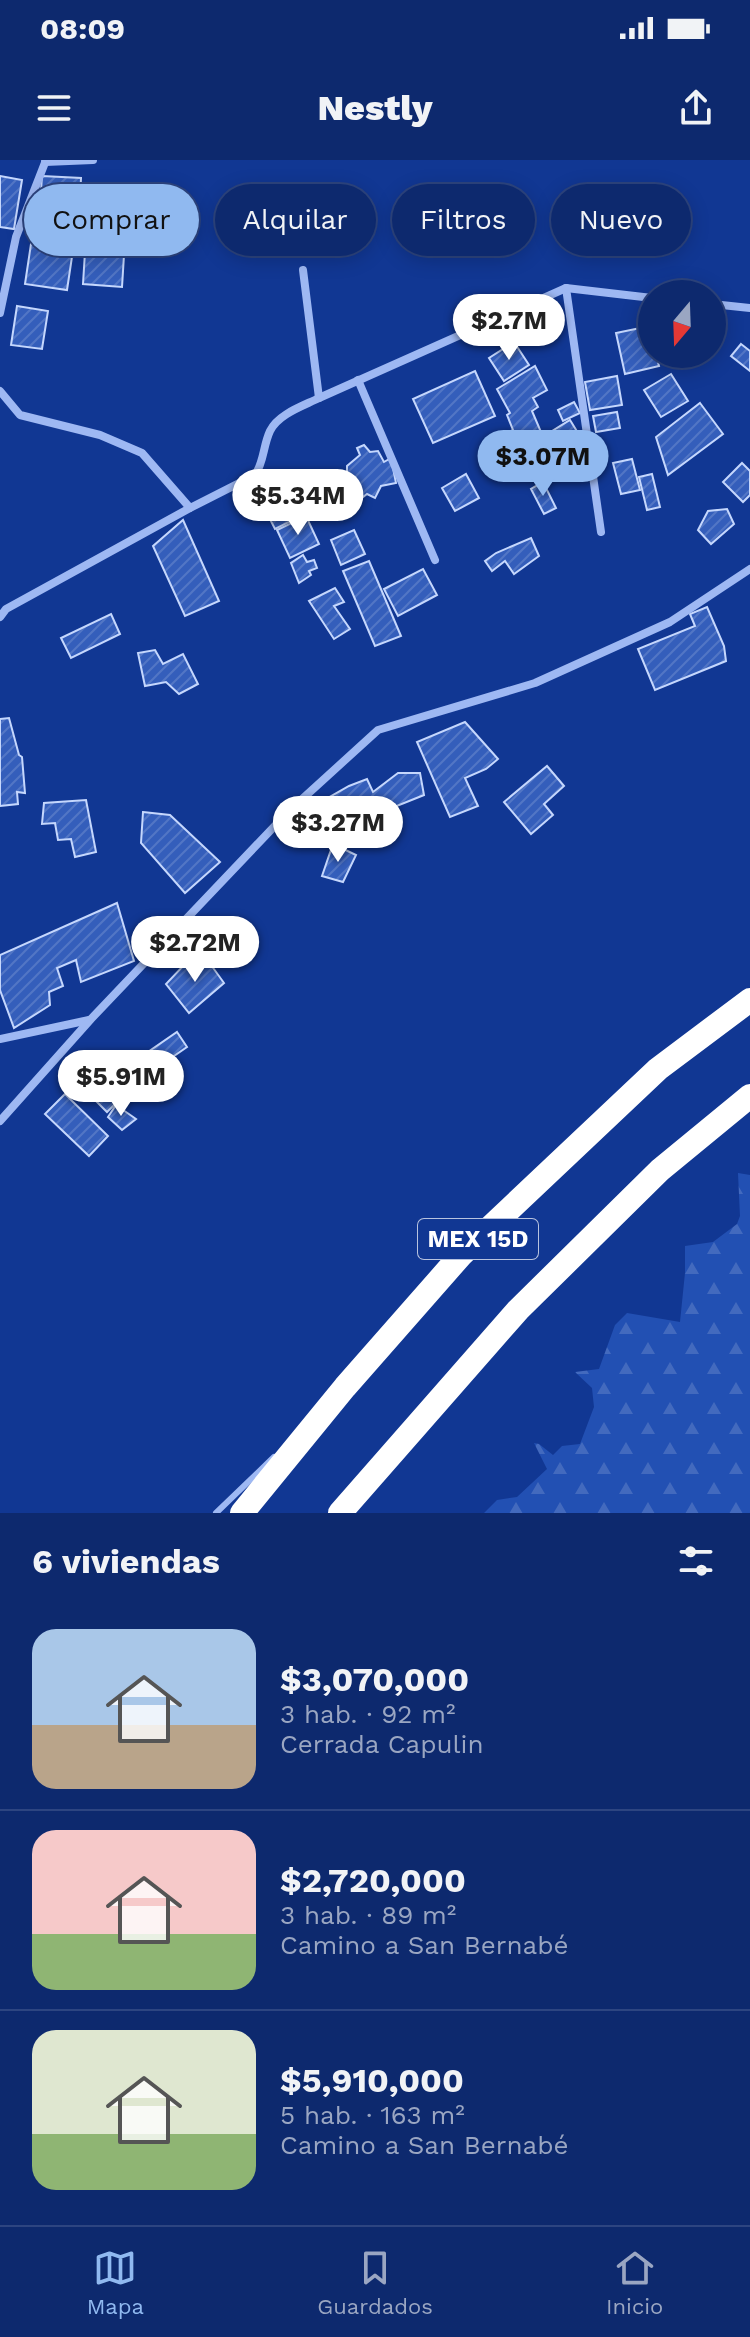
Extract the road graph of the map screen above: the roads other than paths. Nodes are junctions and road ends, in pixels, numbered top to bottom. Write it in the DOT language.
graph roads {
  1 [pos="93,160"];
  2 [pos="46,161"];
  3 [pos="303,270"];
  4 [pos="566,288"];
  5 [pos="638,296"];
  6 [pos="726,305"];
  7 [pos="750,308"];
  8 [pos="0,313"];
  9 [pos="358,380"];
  10 [pos="0,391"];
  11 [pos="319,398"];
  12 [pos="190,508"];
  13 [pos="601,532"];
  14 [pos="435,560"];
  15 [pos="750,569"];
  16 [pos="0,617"];
  17 [pos="750,1000"];
  18 [pos="91,1019"];
  19 [pos="0,1039"];
  20 [pos="750,1096"];
  21 [pos="0,1121"];
  22 [pos="345,1387"];
  23 [pos="292,1439"];
  24 [pos="281,1450"];
  25 [pos="216,1513"];
  26 [pos="242,1513"];
  27 [pos="340,1513"];
  1 -- 2 [label="street"];
  2 -- 8 [label="street"];
  3 -- 11 [label="street"];
  4 -- 5 [label="street"];
  4 -- 9 [label="street"];
  4 -- 13 [label="street"];
  6 -- 7 [label="street"];
  9 -- 11 [label="street"];
  9 -- 14 [label="street"];
  10 -- 12 [label="street"];
  11 -- 12 [label="street"];
  12 -- 16 [label="street"];
  15 -- 18 [label="street"];
  17 -- 22 [label="highway, MEX 15D"];
  18 -- 19 [label="street"];
  18 -- 21 [label="street"];
  20 -- 27 [label="highway, MEX 15D"];
  22 -- 23 [label="lane"];
  22 -- 26 [label="highway, MEX 15D"];
  24 -- 25 [label="lane"];
}
